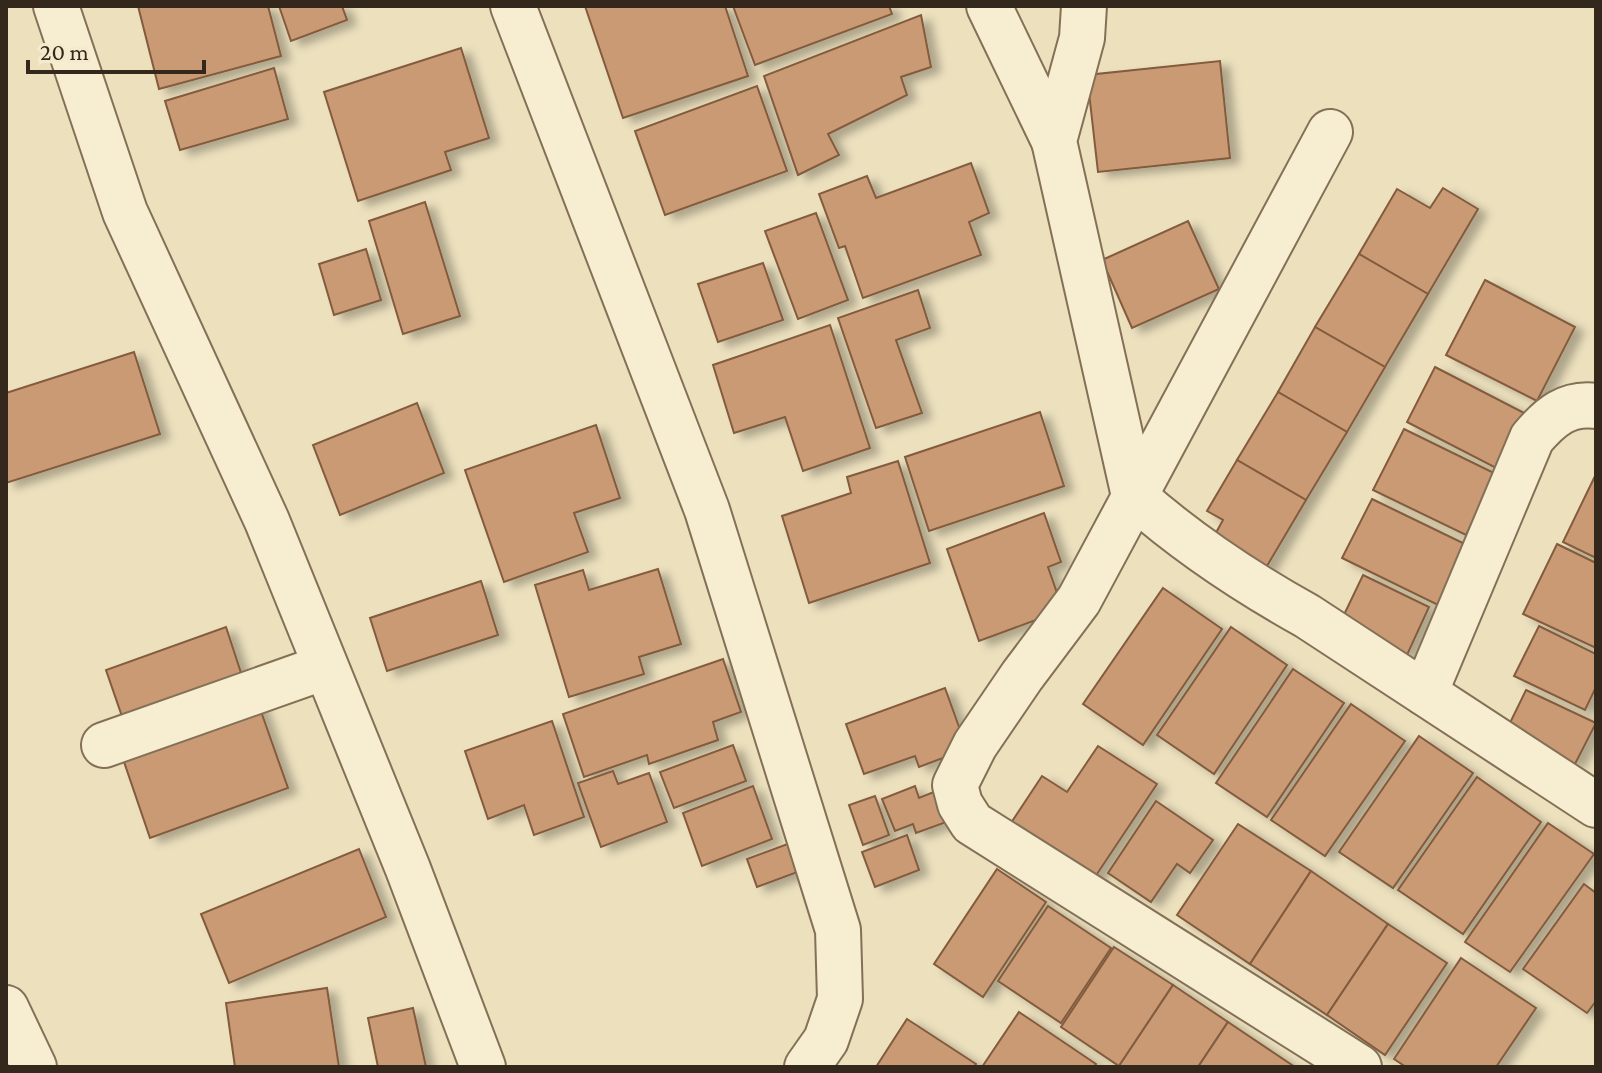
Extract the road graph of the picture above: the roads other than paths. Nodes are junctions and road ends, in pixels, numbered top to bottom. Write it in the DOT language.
graph roads {
  1 [pos="56,6"];
  2 [pos="513,6"];
  3 [pos="989,6"];
  4 [pos="1084,6"];
  5 [pos="1330,132"];
  6 [pos="1054,141"];
  7 [pos="1596,406"];
  8 [pos="1134,496"];
  9 [pos="325,667"];
  10 [pos="1425,693"];
  11 [pos="104,745"];
  12 [pos="1596,805"];
  13 [pos="6,1008"];
  14 [pos="34,1067"];
  15 [pos="483,1067"];
  16 [pos="807,1067"];
  17 [pos="1359,1067"];
  1 -- 9 [label="street"];
  2 -- 16 [label="street"];
  3 -- 6 [label="street"];
  4 -- 6 [label="street"];
  5 -- 8 [label="street"];
  6 -- 8 [label="street"];
  7 -- 10 [label="street"];
  8 -- 10 [label="street"];
  8 -- 17 [label="street"];
  9 -- 11 [label="street"];
  9 -- 15 [label="street"];
  10 -- 12 [label="street"];
  13 -- 14 [label="street"];
}
